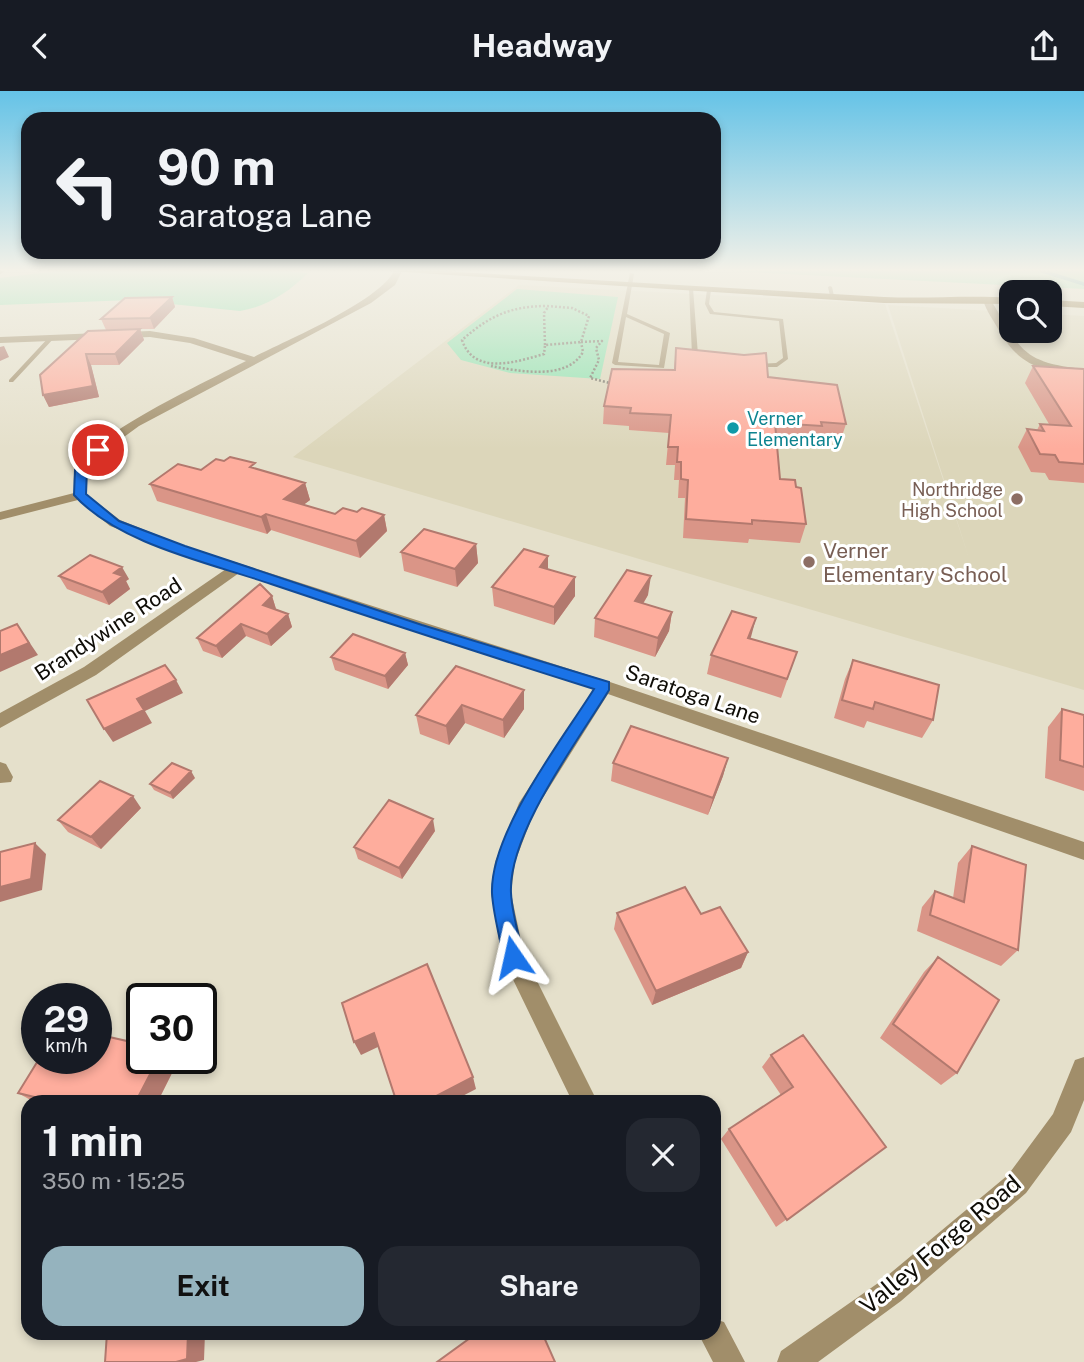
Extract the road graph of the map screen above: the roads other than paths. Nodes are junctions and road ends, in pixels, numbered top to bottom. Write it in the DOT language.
graph roads {
  1 [pos="312,330"];
  2 [pos="621,330"];
  3 [pos="661,330"];
  4 [pos="694,330"];
  5 [pos="782,330"];
  6 [pos="1004,330"];
  7 [pos="52,337"];
  8 [pos="0,339"];
  9 [pos="256,361"];
  10 [pos="709,362"];
  11 [pos="742,365"];
  12 [pos="1084,372"];
  13 [pos="11,381"];
  14 [pos="80,495"];
  15 [pos="0,516"];
  16 [pos="236,568"];
  17 [pos="604,686"];
  18 [pos="0,721"];
  19 [pos="1084,851"];
  20 [pos="1084,1069"];
  21 [pos="582,1095"];
  22 [pos="717,1340"];
  23 [pos="730,1362"];
  24 [pos="792,1362"];
  1 -- 9 [label="street"];
  2 -- 3 [label="lane"];
  4 -- 10 [label="lane"];
  5 -- 11 [label="lane"];
  6 -- 12 [label="street"];
  7 -- 8 [label="street"];
  7 -- 9 [label="street"];
  7 -- 13 [label="lane"];
  9 -- 14 [label="street"];
  14 -- 15 [label="street"];
  14 -- 16 [label="street, Saratoga Lane"];
  16 -- 17 [label="street, Saratoga Lane"];
  16 -- 18 [label="street, Brandywine Road"];
  17 -- 19 [label="street, Saratoga Lane"];
  17 -- 21 [label="street"];
  20 -- 24 [label="street, Valley Forge Road"];
  22 -- 23 [label="street"];
}
